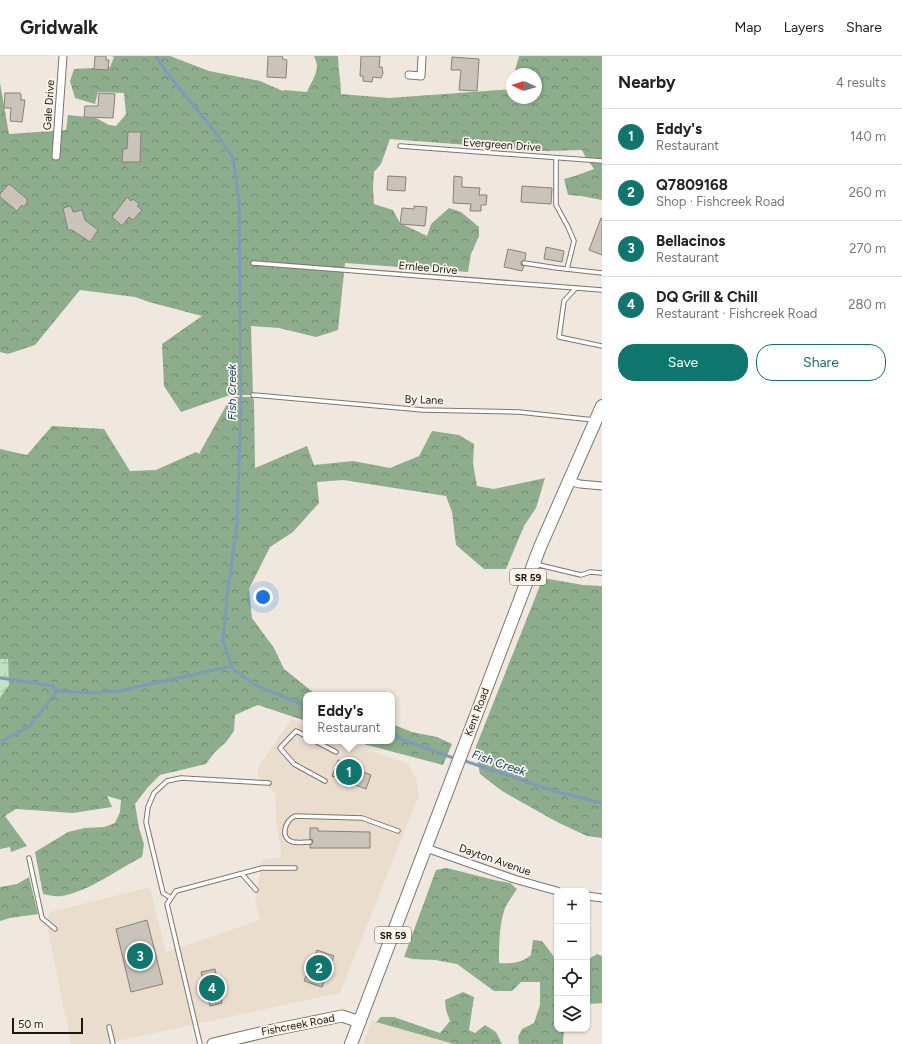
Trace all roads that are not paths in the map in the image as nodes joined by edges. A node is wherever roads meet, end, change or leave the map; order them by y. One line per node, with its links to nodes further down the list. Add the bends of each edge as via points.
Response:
1 (63, 56): 5 (street, Gale Drive)
2 (422, 56): 3 (street, via 421,76)
3 (409, 75)
4 (400, 146): 6 (lane, Evergreen Drive)
5 (56, 156)
6 (556, 158): 7 (lane, Evergreen Drive); 10 (lane, via 556,205 574,241)
7 (602, 162)
8 (253, 263): 12 (lane, Ernlee Drive)
9 (524, 263): 10 (lane)
10 (567, 269): 11 (lane)
11 (602, 273)
12 (576, 288): 13 (lane, Ernlee Drive); 14 (lane, via 564,301 559,336)
13 (602, 290)
14 (602, 346)
15 (253, 395): 17 (lane, By Lane, via 423,410 519,412)
16 (602, 406): 17 (main road, Kent Road / SR 59)
17 (595, 420): 18 (main road, Kent Road / SR 59)
18 (568, 482): 19 (street); 20 (main road, Kent Road / SR 59)
19 (602, 486)
20 (534, 564): 21 (lane, via 581,575 590,572); 29 (main road, Kent Road / SR 59)
21 (602, 573)
22 (303, 735): 25 (lane, via 296,732 280,748 294,764)
23 (321, 744): 24 (lane)
24 (336, 752)
25 (325, 781)
26 (269, 783): 36 (lane, via 180,778 167,781 154,793 148,807 146,822 163,892)
27 (398, 832): 28 (lane, via 362,818 294,816 286,824 285,835 292,842)
28 (310, 842)
29 (426, 848): 34 (street, Dayton Avenue); 39 (main road, Kent Road / SR 59)
30 (29, 858): 38 (lane, via 42,918)
31 (295, 868): 32 (lane, via 262,868)
32 (242, 874): 33 (lane); 36 (lane, via 176,891)
33 (256, 890)
34 (554, 890)
35 (590, 896): 37 (street)
36 (171, 898): 42 (lane, via 167,904)
37 (602, 898)
38 (55, 929)
39 (360, 1022): 43 (main road, Fishcreek Road, via 342,1016); 44 (main road, Kent Road / SR 59)
40 (108, 1027): 41 (lane)
41 (113, 1044)
42 (200, 1044)
43 (213, 1044)
44 (351, 1044)

